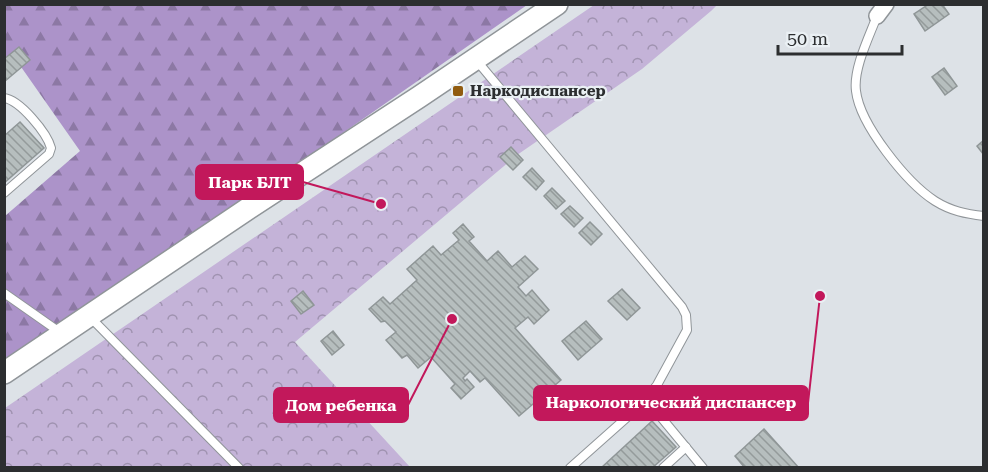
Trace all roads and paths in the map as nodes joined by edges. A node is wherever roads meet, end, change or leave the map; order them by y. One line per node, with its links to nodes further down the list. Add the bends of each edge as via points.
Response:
1 (557, 4): 3 (main road)
2 (881, 10): 6 (lane, via 857,73 855,90 860,110 908,178 935,201 957,212)
3 (476, 59): 8 (main road); 11 (lane, via 686,315 687,330)
4 (4, 98): 5 (lane, via 20,106 45,134 51,148)
5 (4, 193)
6 (984, 216)
7 (4, 293): 9 (lane)
8 (89, 316): 9 (main road); 13 (lane)
9 (62, 334): 10 (main road)
10 (4, 373)
11 (646, 399): 12 (lane); 14 (lane)
12 (686, 447): 15 (lane); 16 (lane)
13 (239, 468)
14 (570, 468)
15 (663, 468)
16 (703, 468)

